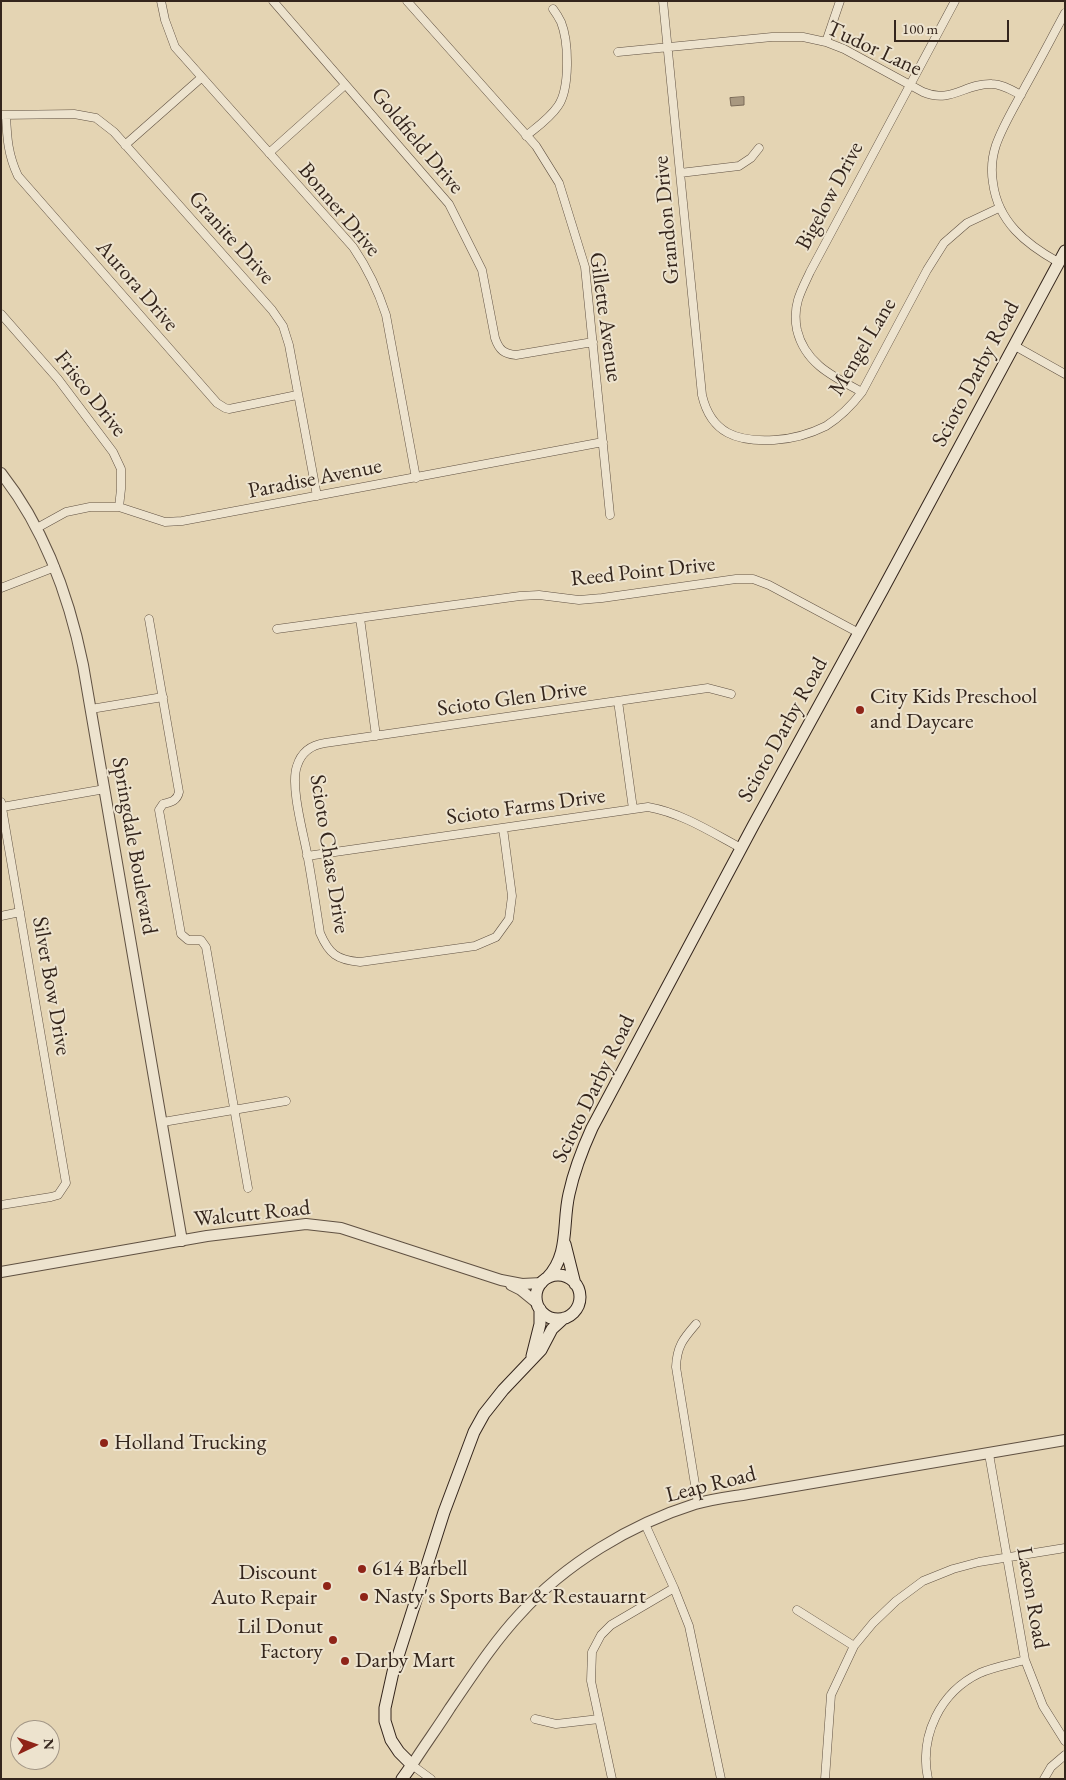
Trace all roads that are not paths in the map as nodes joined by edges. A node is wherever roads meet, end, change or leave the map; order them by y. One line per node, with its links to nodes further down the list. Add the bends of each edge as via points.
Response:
1 (162, 1): 12 (street, Bonner Drive, via 164,20 175,47)
2 (273, 1): 14 (street, Goldfield Drive)
3 (407, 1): 17 (street, Gillette Avenue)
4 (663, 1): 10 (street, Grandon Drive)
5 (840, 1): 9 (street)
6 (955, 1): 13 (street, Bigelow Drive)
7 (553, 9): 17 (street, via 564,35 567,69 564,95 558,106)
8 (1065, 12): 15 (street)
9 (826, 42): 10 (street, Tudor Lane, via 790,36); 13 (street, Tudor Lane)
10 (667, 47): 11 (street, Tudor Lane); 21 (street, Grandon Drive)
11 (618, 52)
12 (202, 78): 18 (street); 20 (street, Bonner Drive)
13 (910, 84): 15 (street, Tudor Lane, via 937,97 990,84 1006,87); 29 (street, Bigelow Drive, via 810,272 795,312 799,336 809,357 828,374)
14 (345, 85): 20 (street); 26 (street, Goldfield Drive, via 449,204 482,270 498,347 506,354 516,355)
15 (1020, 95): 22 (street, via 995,146 992,175)
16 (4, 115): 18 (street, Granite Drive, via 74,114 96,118); 30 (street, Aurora Drive, via 11,161 18,176 217,403 225,408 234,408)
17 (526, 136): 26 (street, Gillette Avenue, via 559,183 585,267)
18 (125, 145): 30 (street, Granite Drive, via 283,326)
19 (759, 148): 21 (street, via 739,166)
20 (269, 153): 34 (street, Bonner Drive, via 353,247 378,291 386,315)
21 (680, 172): 31 (street, Grandon Drive, via 702,395 709,415)
22 (999, 208): 24 (street, via 1014,230); 29 (street, Mengel Lane, via 967,223 944,243)
23 (1065, 251): 24 (main road, Scioto Darby Road)
24 (1058, 262): 27 (main road, Scioto Darby Road)
25 (1, 314): 36 (street, Frisco Drive, via 58,379 113,452 121,470)
26 (593, 342): 32 (street, Gillette Avenue)
27 (1015, 346): 28 (street); 44 (main road, Scioto Darby Road)
28 (1065, 374)
29 (862, 392): 31 (street, Mengel Lane, via 854,403 826,426 796,437 753,441)
30 (297, 396): 35 (street, Granite Drive)
31 (722, 429)
32 (603, 442): 34 (street, Paradise Avenue); 37 (street, Gillette Avenue)
33 (1, 473): 38 (street, Springdale Boulevard)
34 (416, 478): 35 (street, Paradise Avenue)
35 (316, 496): 36 (street, Paradise Avenue, via 182,521 165,522)
36 (118, 508): 38 (street, Paradise Avenue, via 90,507 66,512)
37 (610, 515)
38 (37, 528): 39 (street, Springdale Boulevard)
39 (55, 567): 40 (street); 48 (street, Springdale Boulevard, via 72,618)
40 (1, 588)
41 (360, 618): 43 (street, Reed Point Drive); 44 (street, Reed Point Drive, via 520,596 579,600 753,579); 49 (street)
42 (149, 619): 46 (street)
43 (277, 630)
44 (859, 633): 55 (main road, Scioto Darby Road)
45 (731, 694): 47 (street, Scioto Glen Drive, via 708,688)
46 (163, 697): 48 (street); 60 (street, via 179,792 174,801 163,804 159,810 181,934 188,940 201,940 206,946)
47 (618, 701): 49 (street, Scioto Glen Drive); 53 (street)
48 (91, 709): 51 (street, Springdale Boulevard)
49 (376, 736): 50 (street, Scioto Glen Drive, via 319,744)
50 (302, 756): 56 (street, Scioto Chase Drive, via 295,775)
51 (105, 789): 52 (street); 61 (street, Springdale Boulevard)
52 (2, 804): 57 (street, Silver Bow Drive)
53 (633, 809): 54 (street, Scioto Farms Drive); 55 (street, Scioto Farms Drive, via 648,807 681,816)
54 (503, 828): 56 (street, Scioto Farms Drive); 56 (street, Scioto Chase Drive, via 512,896 509,919 496,937 475,946 360,962 334,956 320,933)
55 (741, 848): 64 (main road, Scioto Darby Road, via 581,1152 569,1194)
56 (307, 856)
57 (20, 912): 58 (street); 63 (street, Silver Bow Drive, via 66,1183 58,1195)
58 (1, 916)
59 (286, 1101): 60 (street)
60 (234, 1110): 61 (street); 62 (street)
61 (162, 1122): 65 (street, Springdale Boulevard)
62 (248, 1188)
63 (1, 1205)
64 (564, 1238): 68 (main road, Scioto Darby Road, via 556,1268); 69 (main road, Scioto Darby Road)
65 (182, 1241): 66 (street, Walcutt Road); 67 (street, Walcutt Road, via 298,1225 324,1225)
66 (1, 1272)
67 (501, 1280): 68 (street, Walcutt Road, via 522,1284); 70 (street, Walcutt Road, via 520,1290)
68 (544, 1281): 69 (main road, via 562,1276); 70 (main road, via 538,1290)
69 (575, 1284): 71 (main road, via 580,1298 578,1305)
70 (538, 1306): 71 (main road, via 550,1318); 73 (main road, via 540,1324)
71 (564, 1318): 73 (main road)
72 (696, 1324): 76 (street, via 680,1346 676,1367)
73 (530, 1360): 88 (main road, via 484,1414 474,1432 444,1512 393,1672 386,1698 385,1721 391,1740)
74 (1065, 1440): 75 (street, Leap Road)
75 (989, 1454): 76 (street, Leap Road); 79 (street, Lacon Road)
76 (698, 1504): 77 (street, Leap Road)
77 (645, 1524): 80 (street); 88 (street, Leap Road, via 580,1561 520,1614 478,1666)
78 (1065, 1548): 79 (street)
79 (1006, 1558): 82 (street, via 953,1569 923,1581 872,1623); 83 (street, Lacon Road)
80 (674, 1588): 85 (street, via 611,1624 601,1635 592,1652 590,1667); 92 (street, via 689,1626)
81 (797, 1610): 82 (street)
82 (854, 1646): 93 (street, via 831,1694)
83 (1025, 1660): 86 (street, Lacon Road, via 1043,1706); 94 (street, via 980,1673 952,1692 933,1720 926,1746)
84 (535, 1719): 85 (street, via 556,1724)
85 (599, 1719): 91 (street)
86 (1065, 1741)
87 (1065, 1755): 95 (street, via 1051,1767)
88 (412, 1765): 89 (main road); 90 (street)
89 (402, 1779)
90 (431, 1779)
91 (612, 1779)
92 (721, 1779)
93 (825, 1779)
94 (928, 1779)
95 (1044, 1779)

